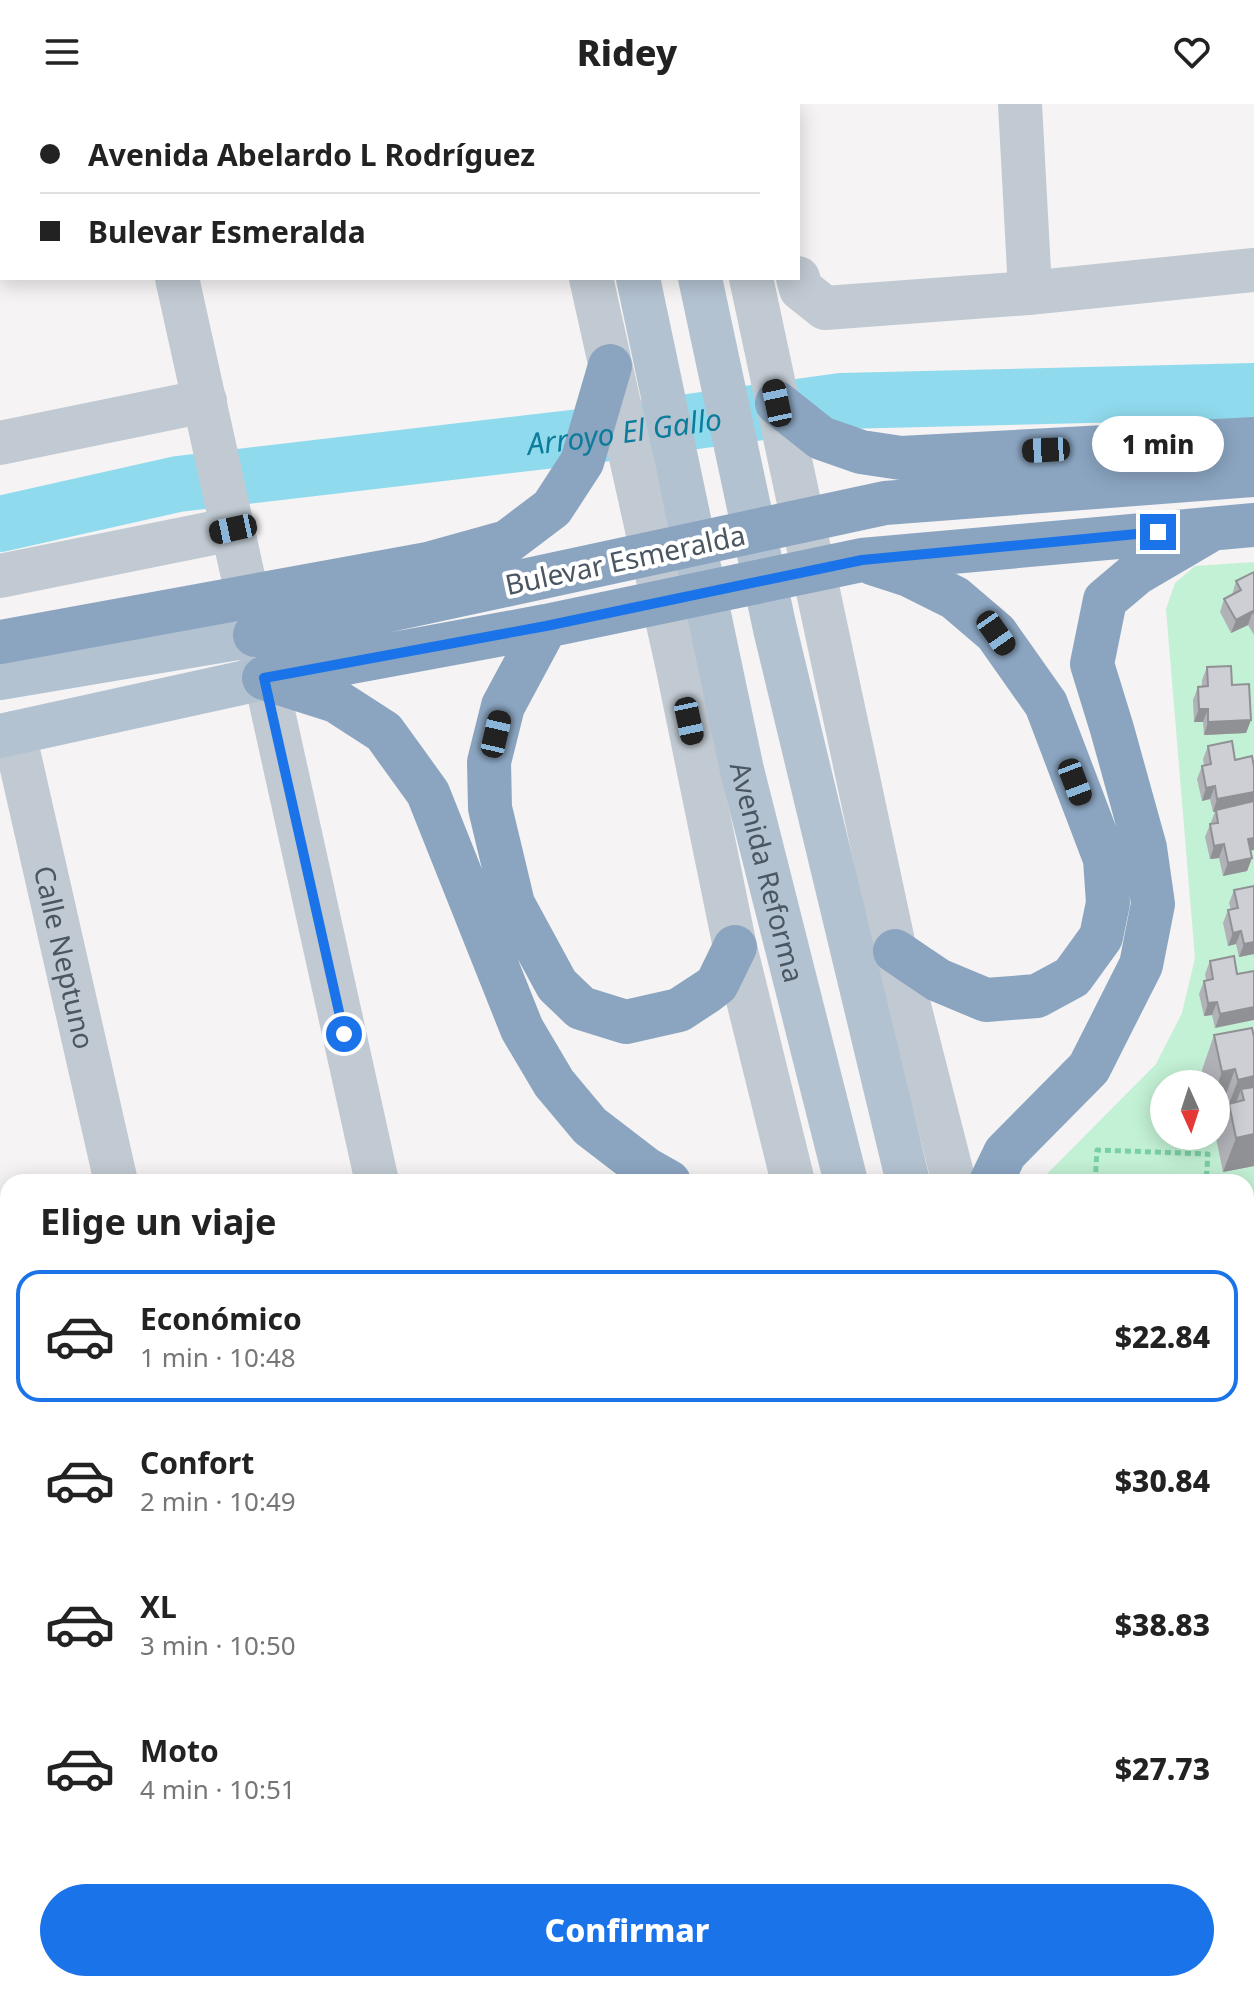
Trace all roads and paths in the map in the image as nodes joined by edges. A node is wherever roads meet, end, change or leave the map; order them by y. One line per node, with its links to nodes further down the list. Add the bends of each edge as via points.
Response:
1 (1020, 104): 9 (street)
2 (1254, 270): 9 (street)
3 (177, 280): 11 (street)
4 (591, 280): 10 (street)
5 (638, 280): 32 (main road, Avenida Reforma, via 742,770)
6 (700, 280): 33 (main road, via 775,629)
7 (751, 280): 12 (street)
8 (799, 280): 9 (street, via 801,289 825,308)
9 (1028, 293)
10 (610, 366): 22 (highway, via 582,462 552,508 507,542 428,564); 26 (street)
11 (205, 402): 14 (street); 17 (street)
12 (777, 403): 13 (highway, via 821,438 901,458); 27 (street)
13 (1254, 439)
14 (0, 443)
15 (1254, 475): 21 (highway, Bulevar Esmeralda, via 885,503)
16 (1235, 526): 18 (highway, Bulevar Esmeralda); 35 (highway, via 1137,573 1105,600 1092,664 1145,848 1153,904 1141,965 1089,1068 1005,1153)
17 (233, 529): 19 (street); 21 (street)
18 (862, 560): 20 (highway, Bulevar Esmeralda); 27 (highway, via 955,598 996,633 1046,704 1105,859 1108,903 1101,937 1072,977 1037,996 986,1000 938,980)
19 (0, 576)
20 (546, 626): 24 (highway, Bulevar Esmeralda); 26 (highway, via 503,706 489,762 490,808 513,904 557,985 581,1008 626,1022 679,1010 708,991 717,984)
21 (255, 635): 23 (main road, Bulevar Esmeralda); 24 (street)
22 (0, 642)
23 (0, 678)
24 (264, 678): 25 (main road, Bulevar Esmeralda); 29 (street); 30 (highway, via 336,701 384,732 428,793 522,1029 554,1083 590,1126)
25 (7, 734): 28 (street, Calle Neptuno)
26 (735, 947): 31 (street)
27 (895, 951): 34 (street)
28 (114, 1174)
29 (375, 1174)
30 (655, 1174)
31 (791, 1174)
32 (844, 1174)
33 (906, 1174)
34 (952, 1174)
35 (995, 1174)
36 (1096, 1174): 37 (path, via 1097,1150 1208,1154)
37 (1207, 1174)

